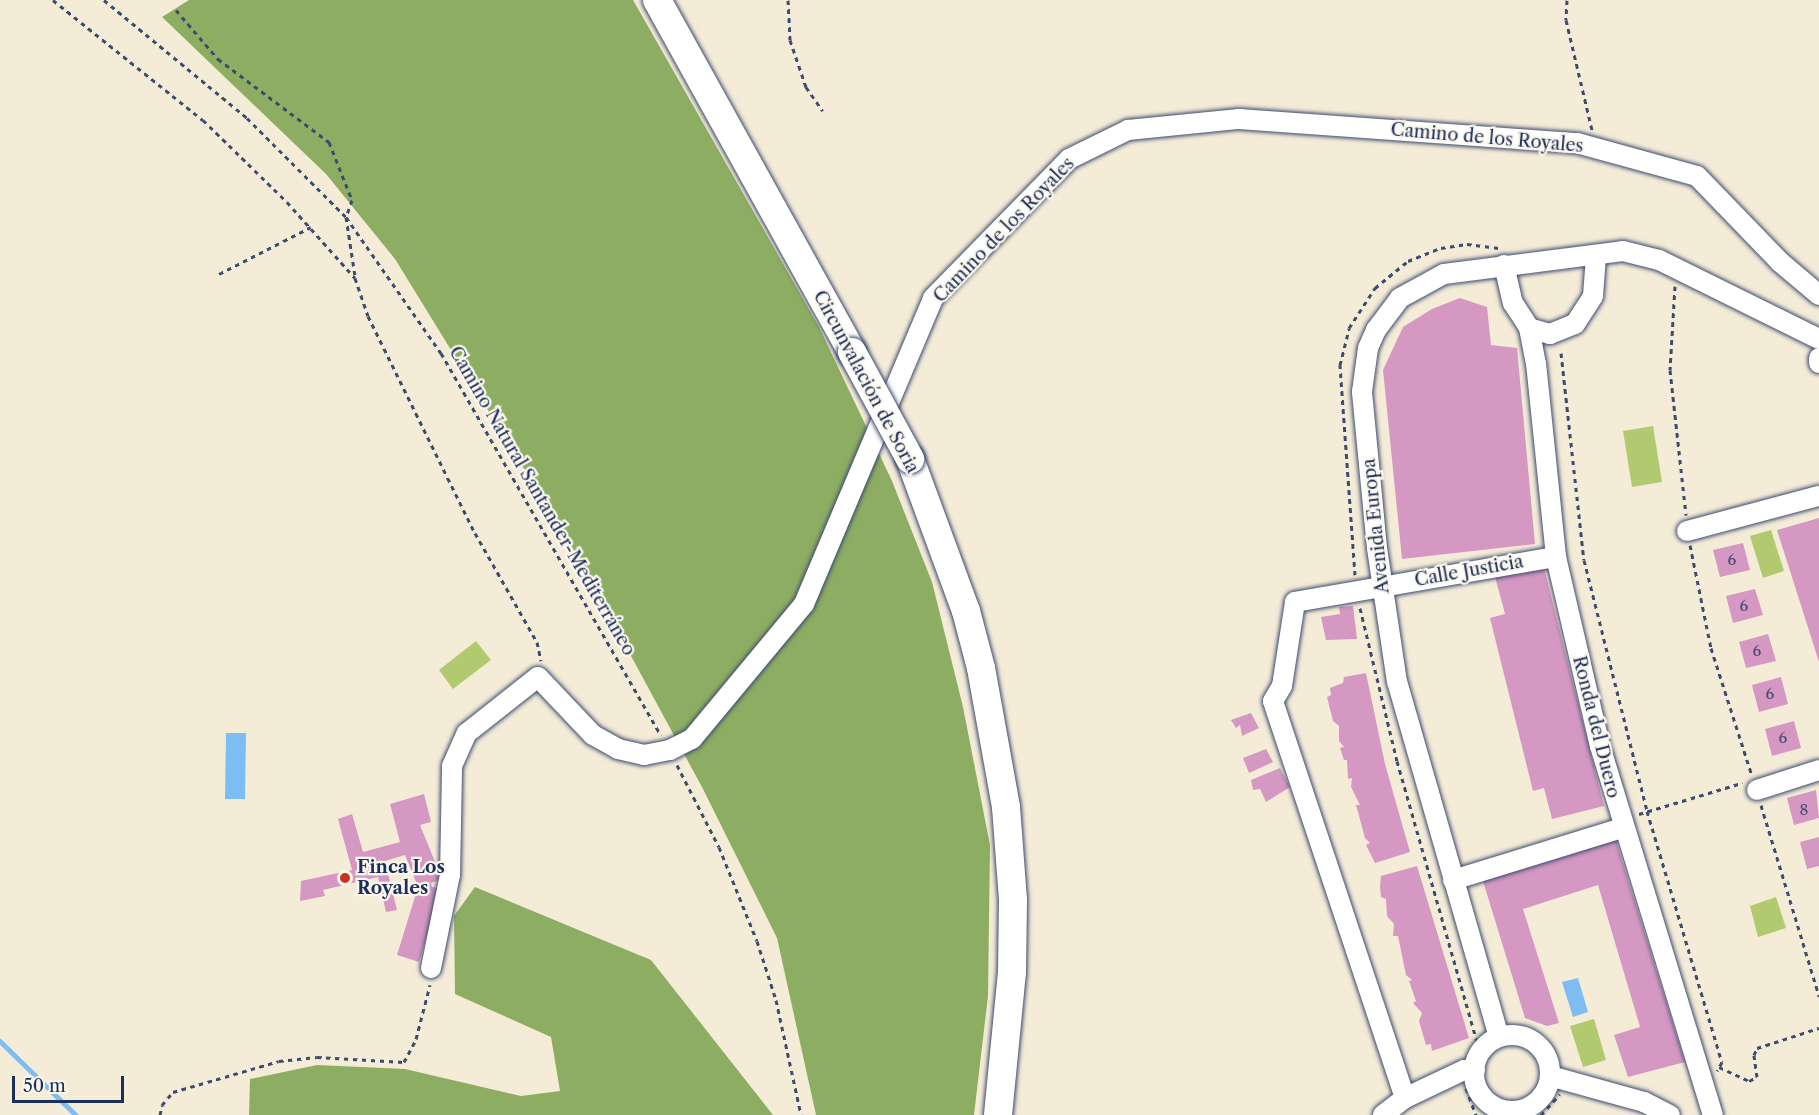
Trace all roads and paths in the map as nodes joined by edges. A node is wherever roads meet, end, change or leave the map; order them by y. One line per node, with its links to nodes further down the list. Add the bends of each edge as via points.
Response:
1 (53, 0): 10 (path, via 203,120)
2 (104, 0): 9 (path, Camino Natural Santander-Mediterráneo, via 247,118)
3 (657, 0): 45 (highway, Circunvalación de Soria, bridge, via 910,459 966,611 981,668 1006,807 1013,900 1012,972)
4 (788, 0): 7 (path, via 790,40 806,87)
5 (1568, 0): 8 (path, via 1566,20)
6 (176, 10): 9 (path, via 218,59 329,142 352,200)
7 (823, 111)
8 (1597, 148): 16 (street, Camino de los Royales, via 1697,176 1779,262); 28 (street, Camino de los Royales, via 1577,143 1239,119 1128,130 1069,159 933,298 804,604 708,722 692,739)
9 (346, 217): 15 (path); 28 (path, Camino Natural Santander-Mediterráneo, via 441,353)
10 (311, 227): 14 (path); 15 (path)
11 (1596, 256): 12 (street, Avenida Europa); 13 (street, Avenida Europa, via 1635,251); 17 (street, via 1593,296 1575,324 1550,334)
12 (1507, 258): 17 (street, Ronda del Duero, via 1512,303); 25 (street, Avenida Europa, via 1424,282 1400,298 1385,315 1368,348 1362,392); 26 (path, via 1467,244 1441,248 1408,261 1375,288 1349,328 1340,365)
13 (1676, 270): 18 (street); 23 (path, via 1670,370)
14 (219, 274)
15 (356, 278): 27 (path, via 368,316 475,533 537,642 541,661)
16 (1819, 295)
17 (1529, 328): 24 (street, Ronda del Duero, via 1541,389)
18 (1819, 339)
19 (1561, 353): 37 (path, via 1584,560 1647,811 1722,1062)
20 (1819, 358): 21 (street)
21 (1819, 363)
22 (1819, 496): 23 (street)
23 (1687, 531): 30 (path, via 1711,648)
24 (1556, 557): 25 (street, Calle Justicia); 31 (street, Ronda del Duero)
25 (1382, 586): 26 (street, Calle Justicia); 32 (street, Avenida Europa, via 1396,682)
26 (1355, 591): 38 (path, via 1397,761 1478,1041 1468,1056); 41 (street, Calle Justicia, via 1295,602 1282,686 1273,702)
27 (538, 677): 28 (street, Camino de los Royales, via 593,735 618,749 644,755); 33 (street, via 466,734 452,766 450,875)
28 (670, 750): 44 (path, Camino Natural Santander-Mediterráneo, via 719,847 757,941 776,1000)
29 (1819, 771): 30 (street)
30 (1757, 790): 34 (path)
31 (1622, 828): 32 (street); 48 (street, Ronda del Duero)
32 (1453, 880): 36 (street, Avenida Europa)
33 (431, 968): 43 (path, via 429,999 404,1062 317,1057 279,1061 173,1092 162,1105)
34 (1819, 996)
35 (1819, 1028): 37 (path, via 1757,1048 1757,1077 1749,1081)
36 (1499, 1037): 38 (street, via 1482,1050); 39 (street, via 1523,1036 1534,1042 1549,1062)
37 (1719, 1067): 40 (path)
38 (1471, 1070): 41 (street); 42 (street); 42 (path, via 1467,1096)
39 (1550, 1076): 42 (street, via 1542,1097 1532,1106); 47 (street, via 1644,1102)
40 (1714, 1076)
41 (1405, 1098): 46 (street)
42 (1483, 1113)
43 (160, 1115)
44 (801, 1115)
45 (998, 1115)
46 (1383, 1115)
47 (1670, 1115)
48 (1713, 1115)

